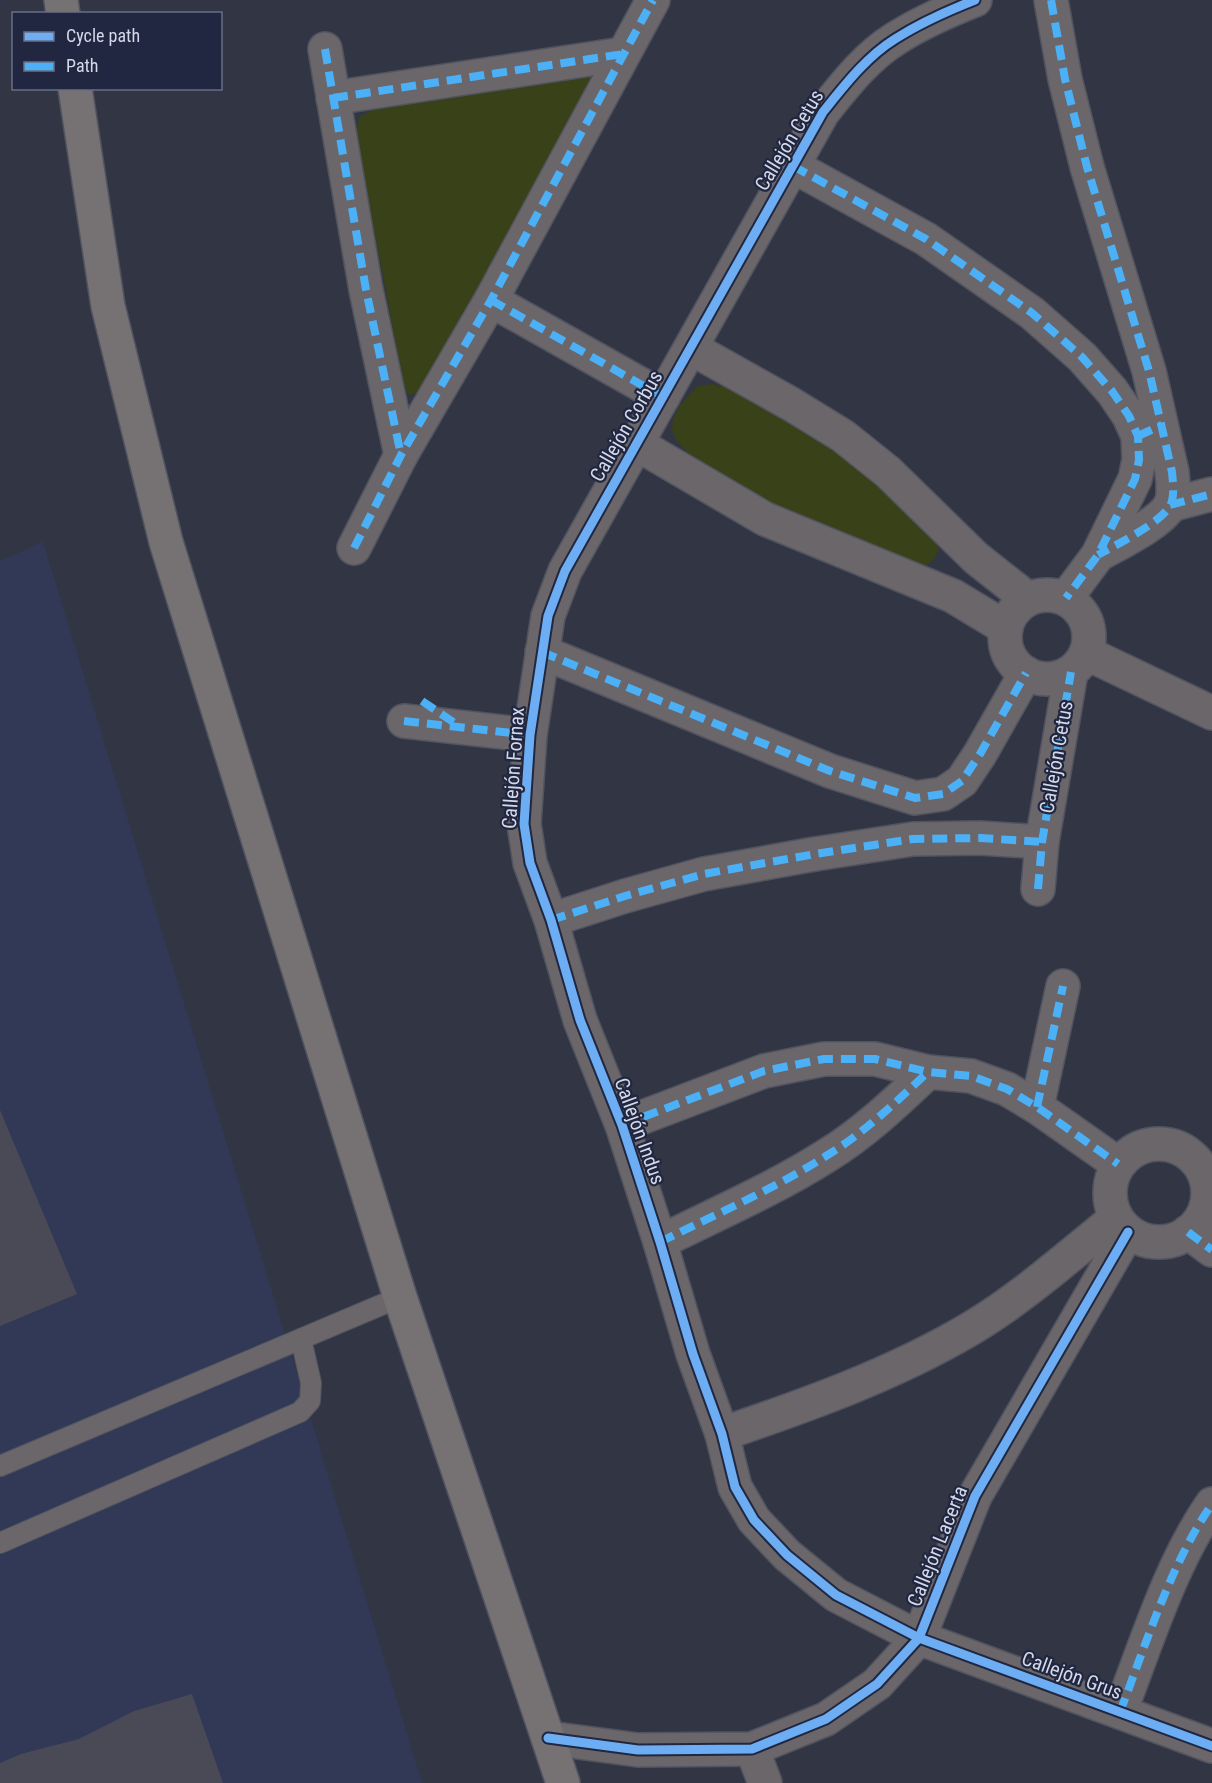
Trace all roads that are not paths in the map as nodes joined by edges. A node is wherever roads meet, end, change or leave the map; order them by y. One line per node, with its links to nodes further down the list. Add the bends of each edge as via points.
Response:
1 (653, 0): 5 (street)
2 (975, 0): 8 (street, Callejón Cetus, via 893,40 856,72 823,112)
3 (1051, 0): 13 (street, Callejón Cetus, via 1087,167 1149,371)
4 (325, 50): 7 (street)
5 (623, 54): 7 (street); 10 (street)
6 (75, 90): 44 (main road, via 108,306 166,542)
7 (333, 98): 15 (street, via 366,290)
8 (793, 166): 9 (street, Callejón Cetus); 13 (street, Callejón Cetus, via 926,239 1032,313 1082,357 1129,416)
9 (741, 258): 11 (street, Callejón Corbus)
10 (491, 300): 12 (street, Callejón Corbus); 15 (street)
11 (692, 348): 12 (street, Callejón Corbus); 18 (street, via 843,436 888,472)
12 (663, 397): 14 (street, Callejón Corbus)
13 (1150, 431): 17 (street, Callejón Cetus, via 1173,481); 20 (street, Callejón Cetus, via 1135,479)
14 (637, 444): 21 (street, Callejón Corbus, via 765,519); 24 (street, Callejón Corbus, via 565,571)
15 (401, 455): 19 (street)
16 (1212, 494): 17 (street)
17 (1170, 505): 20 (street, Callejón Cetus, via 1144,529)
18 (950, 535): 21 (street, via 954,552 948,567 934,575); 23 (street)
19 (354, 548)
20 (1098, 555): 22 (street, Callejón Cetus)
21 (912, 579): 25 (street, Callejón Corbus, via 953,596)
22 (1066, 598): 23 (street, via 1040,595); 27 (street, via 1087,621 1089,637)
23 (1028, 599): 25 (street, via 1014,612)
24 (548, 616): 26 (street, Callejón Fornax)
25 (1006, 628): 28 (street, via 1009,654)
26 (542, 652): 28 (street, via 830,771 915,798 943,794 962,781); 31 (street, Callejón Fornax)
27 (1078, 662): 28 (street, via 1056,677); 30 (street); 32 (street, Callejón Cetus)
28 (1026, 673)
29 (413, 711): 31 (street, via 461,728)
30 (1212, 713)
31 (530, 735): 34 (street, Callejón Fornax, via 524,824 530,863)
32 (1042, 842): 33 (street, Callejón Cetus); 34 (street, via 913,839 815,854 704,874)
33 (1038, 888)
34 (551, 920): 38 (street, Callejón Indus, via 580,1020)
35 (1063, 986): 37 (street)
36 (928, 1072): 37 (street, Callejón Indus, via 971,1076 1007,1089); 38 (street, Callejón Indus, via 875,1059 824,1059 764,1071); 43 (street, via 883,1115 828,1156)
37 (1037, 1107): 40 (street, Callejón Indus)
38 (622, 1125): 43 (street, Callejón Indus)
39 (1203, 1147): 40 (street, via 1155,1143 1135,1150); 42 (street, via 1208,1196)
40 (1118, 1164): 41 (street, via 1111,1181 1110,1200)
41 (1122, 1225): 42 (street, via 1142,1239); 47 (street, via 971,1328 887,1373); 51 (street, Callejón Lacerta, via 975,1496)
42 (1200, 1241)
43 (660, 1242): 46 (street, Callejón Indus)
44 (400, 1297): 45 (lane); 53 (main road)
45 (301, 1339): 48 (lane); 50 (lane, via 311,1383 310,1401 300,1412)
46 (693, 1354): 47 (street, Callejón Lacerta)
47 (722, 1434): 51 (street, Callejón Lacerta, via 735,1487 754,1520 787,1555 836,1595)
48 (0, 1466)
49 (1212, 1504): 52 (street, Callejón Grus, via 1169,1586)
50 (0, 1543)
51 (919, 1638): 52 (street, Callejón Grus); 55 (street, via 877,1684 826,1719)
52 (1120, 1712): 54 (street, Callejón Grus)
53 (548, 1738): 55 (street, via 638,1750); 56 (main road)
54 (1212, 1746)
55 (752, 1749): 57 (street)
56 (563, 1783)
57 (765, 1783)

